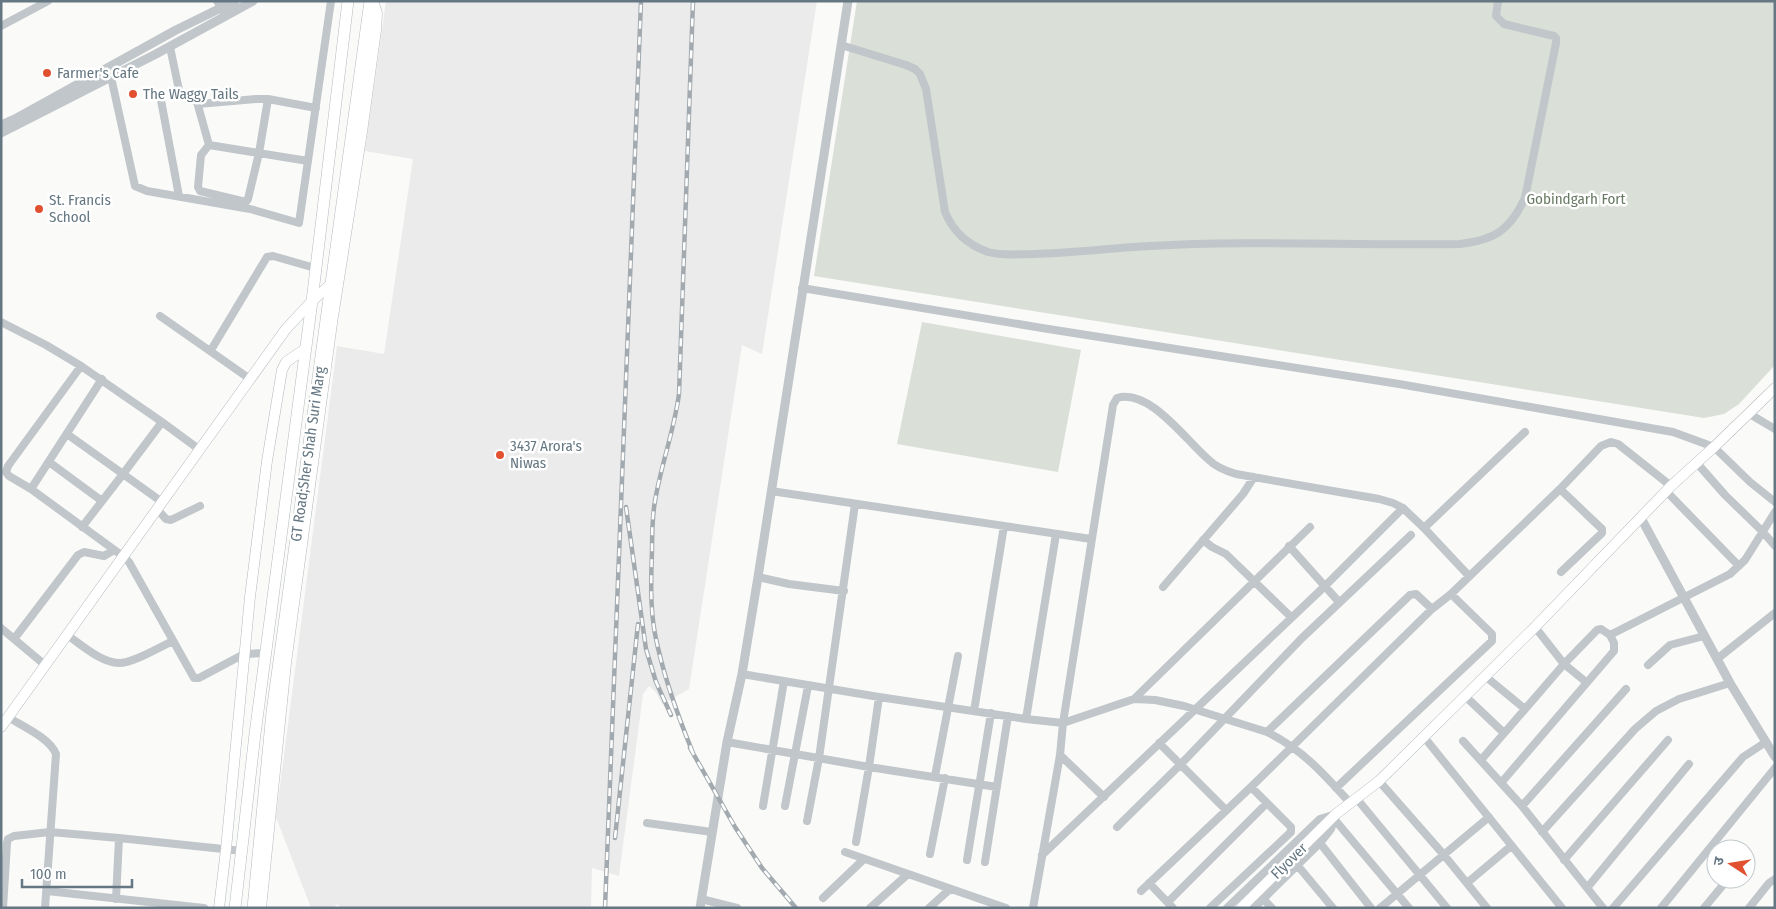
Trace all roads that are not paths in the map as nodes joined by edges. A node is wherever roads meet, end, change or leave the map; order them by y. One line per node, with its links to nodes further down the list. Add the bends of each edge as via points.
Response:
1 (48, 1): 11 (street)
2 (235, 1): 9 (street)
3 (253, 1): 10 (street)
4 (331, 1): 18 (street)
5 (348, 1): 25 (main road, GT Road;Sher Shah Suri Marg)
6 (372, 1): 26 (main road, GT Road;Sher Shah Suri Marg); 203 (main road, via 377,12 376,30 286,663)
7 (848, 1): 12 (street)
8 (1498, 1): 12 (street, via 1496,16 1504,24 1554,36 1556,44 1525,198 1513,220 1489,239 1460,244 1214,244 1056,253 989,252 962,237 945,212 926,89 920,74 906,65)
9 (219, 5): 10 (street); 19 (street)
10 (226, 16): 13 (street)
11 (1, 26)
12 (841, 45): 27 (street)
13 (170, 47): 14 (street); 17 (street, via 181,93)
14 (111, 77): 20 (street); 24 (street, via 134,184 147,191)
15 (160, 95): 24 (street)
16 (268, 99): 17 (street); 18 (street); 22 (street)
17 (198, 104): 21 (street)
18 (316, 108): 23 (street)
19 (1, 125)
20 (1, 133)
21 (209, 145): 22 (street); 22 (street, via 202,155 199,190 244,201 248,199)
22 (259, 153): 23 (street)
23 (308, 162): 24 (street, via 299,223 250,209)
24 (179, 196)
25 (316, 268): 28 (main road, GT Road;Sher Shah Suri Marg); 32 (street, via 267,257)
26 (331, 284): 28 (main road); 202 (main road, GT Road;Sher Shah Suri Marg, via 272,712)
27 (802, 288): 42 (street, via 1617,422 1673,432); 51 (street)
28 (312, 301): 31 (main road, GT Road;Sher Shah Suri Marg); 35 (main road, via 286,329)
29 (160, 316): 32 (street)
30 (1, 322): 33 (street)
31 (305, 349): 94 (main road, GT Road;Sher Shah Suri Marg); 95 (main road, via 286,362 282,370 267,462)
32 (211, 350): 35 (street)
33 (81, 366): 34 (street); 48 (street, via 8,466 7,474)
34 (102, 379): 38 (street); 41 (street)
35 (250, 379): 43 (main road)
36 (1775, 388): 37 (main road, Flyover)
37 (1748, 413): 39 (street); 42 (main road, Flyover)
38 (162, 422): 43 (street); 46 (street)
39 (1775, 429)
40 (1525, 432): 63 (street)
41 (67, 434): 44 (street); 46 (street)
42 (1714, 447): 45 (main road, Flyover); 53 (street)
43 (200, 450): 55 (main road)
44 (48, 462): 48 (street); 52 (street)
45 (1696, 462): 50 (main road, Flyover); 64 (street)
46 (123, 474): 52 (street); 55 (street)
47 (1254, 477): 57 (street, via 1379,499); 67 (street, via 1220,468 1152,406 1122,396 1113,404); 68 (street)
48 (30, 489): 61 (street)
49 (1560, 489): 50 (street, via 1601,446 1611,442 1618,444); 74 (street, via 1602,530); 75 (street)
50 (1669, 489): 59 (main road, Flyover); 73 (street)
51 (771, 490): 54 (street); 76 (street)
52 (102, 500): 61 (street)
53 (1775, 502)
54 (855, 504): 60 (street); 80 (street)
55 (160, 506): 56 (street, via 166,519 171,520); 72 (main road)
56 (200, 506)
57 (1403, 508): 63 (street); 78 (street)
58 (1775, 512): 64 (street)
59 (1641, 518): 82 (street); 87 (main road, Flyover)
60 (1004, 526): 65 (street); 113 (street)
61 (82, 527): 71 (street)
62 (1310, 527): 69 (street)
63 (1424, 528): 75 (street)
64 (1762, 531): 70 (street); 73 (street)
65 (1056, 534): 67 (street); 119 (street)
66 (1411, 535): 83 (street)
67 (1091, 539): 121 (street)
68 (1203, 540): 77 (street, via 1226,554); 79 (street)
69 (1289, 546): 77 (street); 78 (street)
70 (1775, 546)
71 (114, 550): 72 (street); 92 (street, via 104,556 78,554)
72 (124, 557): 89 (main road); 93 (street)
73 (1739, 566): 82 (street, via 1722,579)
74 (1561, 572)
75 (1469, 576): 81 (street)
76 (758, 577): 80 (street); 101 (street)
77 (1253, 580): 86 (street); 111 (street)
78 (1326, 586): 83 (street); 86 (street)
79 (1163, 587)
80 (844, 591): 107 (street)
81 (1451, 594): 84 (street); 149 (street, via 1492,634 1492,641)
82 (1684, 598): 90 (street); 91 (street)
83 (1339, 602): 120 (street)
84 (1432, 609): 123 (street, via 1416,594 1410,595); 131 (street)
85 (1775, 613): 97 (street)
86 (1291, 617): 114 (street)
87 (1535, 627): 98 (street); 102 (main road, Flyover)
88 (1, 628): 92 (street)
89 (67, 635): 93 (street, via 101,658 118,663 130,661); 99 (main road)
90 (1610, 635): 98 (street, via 1597,630); 104 (street, via 1614,651)
91 (1704, 636): 97 (street); 100 (street, via 1670,645)
92 (14, 639): 99 (street)
93 (173, 641): 95 (street, via 192,676 197,678)
94 (266, 653): 95 (street); 170 (main road, GT Road;Sher Shah Suri Marg)
95 (244, 654): 169 (main road)
96 (958, 656): 112 (street)
97 (1717, 659): 105 (street)
98 (1564, 664): 104 (street); 115 (street)
99 (45, 665): 118 (main road)
100 (1648, 665)
101 (742, 674): 103 (street); 128 (street)
102 (1485, 676): 109 (main road, Flyover); 115 (street)
103 (784, 681): 106 (street); 132 (street)
104 (1586, 682): 145 (street)
105 (1730, 684): 129 (street); 164 (street, via 1679,699 1656,711 1635,729)
106 (808, 686): 107 (street); 133 (street)
107 (829, 689): 110 (street); 136 (street)
108 (1626, 689): 155 (street)
109 (1465, 696): 124 (street); 125 (main road, Flyover)
110 (879, 697): 112 (street); 140 (street)
111 (1134, 699): 114 (street, via 1170,702); 121 (street)
112 (949, 707): 113 (street); 142 (street)
113 (974, 710): 116 (street)
114 (1196, 710): 120 (street); 130 (street)
115 (1525, 710): 124 (street)
116 (991, 713): 117 (street); 146 (street)
117 (1008, 716): 119 (street); 147 (street)
118 (8, 717): 122 (main road); 162 (street, via 54,748)
119 (1026, 719): 121 (street)
120 (1223, 719): 123 (street); 138 (street)
121 (1064, 723): 134 (street)
122 (1, 727)
123 (1267, 732): 131 (street)
124 (1504, 733): 137 (street)
125 (1424, 737): 144 (main road, Flyover); 158 (street)
126 (1668, 740): 177 (street)
127 (1463, 741): 137 (street)
128 (727, 742): 132 (street); 163 (street)
129 (1766, 742): 135 (street); 222 (street, via 1742,757)
130 (1159, 743): 138 (street); 150 (street)
131 (1292, 746): 148 (street); 149 (street)
132 (772, 750): 133 (street); 153 (street)
133 (795, 754): 136 (street); 154 (street)
134 (1060, 755): 150 (street); 173 (street)
135 (1775, 757)
136 (819, 758): 140 (street); 159 (street)
137 (1481, 760): 145 (street)
138 (1181, 764): 156 (street); 161 (street)
139 (1689, 764): 186 (street)
140 (869, 767): 142 (street); 166 (street)
141 (1775, 768): 223 (street)
142 (936, 776): 143 (street)
143 (945, 778): 146 (street); 172 (street)
144 (1379, 781): 151 (main road, Flyover); 174 (street)
145 (1502, 783): 155 (street)
146 (980, 784): 147 (street); 176 (street)
147 (997, 787): 178 (street)
148 (1251, 787): 152 (street); 156 (street)
149 (1336, 788): 151 (street)
150 (1104, 797): 173 (street)
151 (1354, 801): 157 (main road, Flyover); 182 (street)
152 (1267, 804): 196 (street); 209 (street, via 1291,827 1291,832)
153 (763, 806)
154 (786, 806)
155 (1522, 806): 164 (street)
156 (1226, 810): 184 (street)
157 (1336, 817): 167 (street); 191 (street); 210 (street, via 1320,819); 211 (main road, Flyover)
158 (1489, 817): 168 (street); 174 (street)
159 (807, 821)
160 (647, 823): 163 (street)
161 (1117, 827)
162 (50, 832): 165 (street); 180 (street, via 10,838); 189 (street)
163 (712, 832): 195 (street)
164 (1542, 832): 177 (street)
165 (119, 838): 169 (street); 193 (street)
166 (856, 842)
167 (1320, 843): 179 (street); 215 (street)
168 (1511, 846): 185 (street); 220 (street)
169 (226, 849): 170 (street); 200 (main road)
170 (242, 851): 201 (main road, GT Road;Sher Shah Suri Marg)
171 (845, 852): 175 (street)
172 (930, 854)
173 (1042, 855): 208 (street)
174 (1444, 855): 182 (street); 185 (street)
175 (864, 859): 181 (street); 192 (street)
176 (968, 860)
177 (1564, 860): 186 (street)
178 (985, 862)
179 (1298, 866): 194 (street); 214 (street)
180 (4, 867): 197 (street)
181 (908, 874): 187 (street); 205 (street)
182 (1421, 874): 191 (street); 218 (street)
183 (1775, 879): 225 (street)
184 (1149, 883): 190 (street); 196 (street)
185 (1467, 883): 219 (street)
186 (1587, 888): 221 (street)
187 (950, 889): 206 (street); 207 (street)
188 (1720, 889): 224 (street)
189 (47, 891): 193 (street); 198 (street)
190 (1142, 891)
191 (1397, 894): 216 (street); 217 (street)
192 (823, 898)
193 (116, 899): 199 (street)
194 (1263, 899): 212 (street); 213 (street)
195 (700, 903): 204 (street)
196 (1171, 905)
197 (3, 908)
198 (45, 908)
199 (204, 908)
200 (219, 908)
201 (235, 908)
202 (254, 908)
203 (260, 908)
204 (737, 908)
205 (870, 908)
206 (929, 908)
207 (1006, 908)
208 (1033, 908)
209 (1210, 908)
210 (1227, 908)
211 (1242, 908)
212 (1254, 908)
213 (1272, 908)
214 (1332, 908)
215 (1371, 908)
216 (1380, 908)
217 (1409, 908)
218 (1447, 908)
219 (1487, 908)
220 (1562, 908)
221 (1603, 908)
222 (1614, 908)
223 (1662, 908)
224 (1704, 908)
225 (1749, 908)

